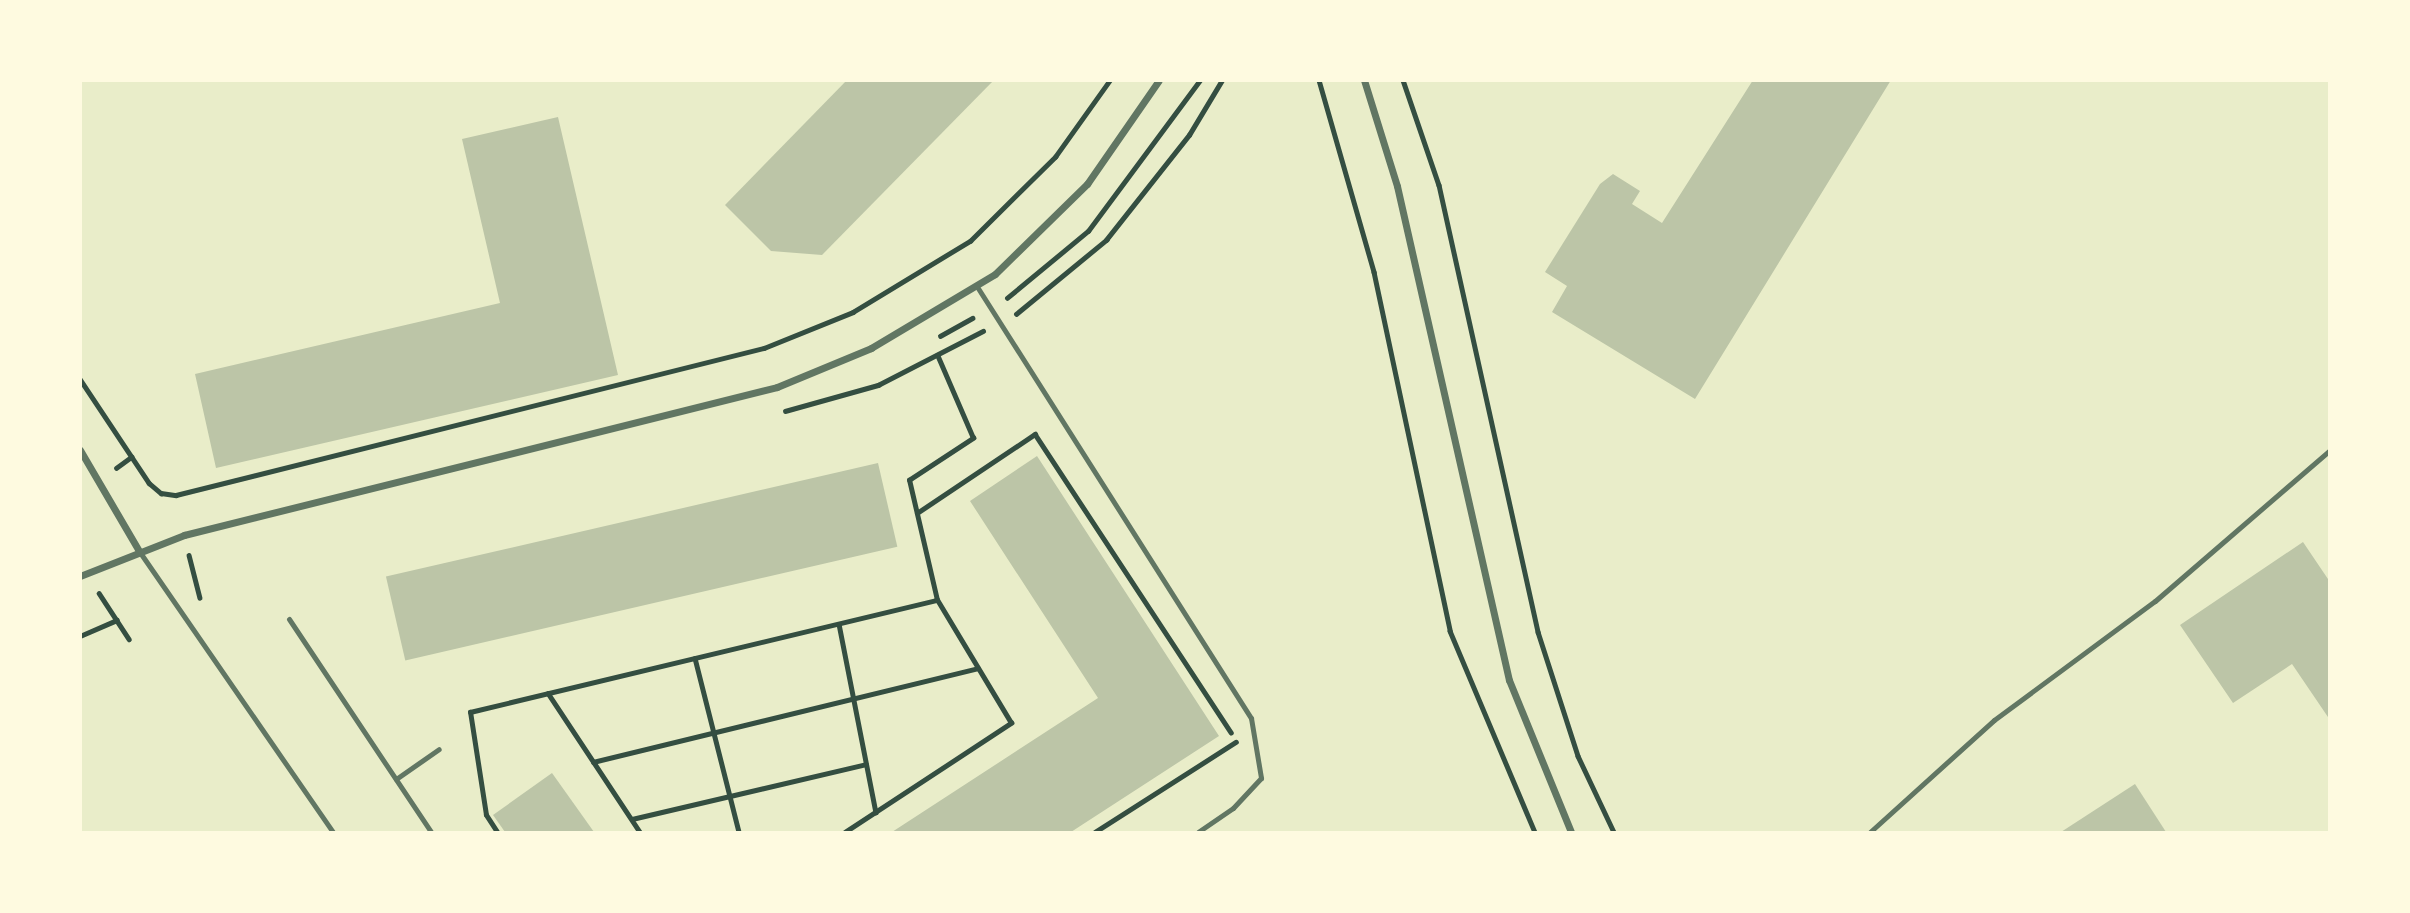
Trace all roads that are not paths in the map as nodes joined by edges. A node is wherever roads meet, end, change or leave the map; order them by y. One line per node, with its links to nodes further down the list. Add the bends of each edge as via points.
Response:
1 (1159, 80): 3 (street, via 1087,184 995,274)
2 (1364, 80): 14 (street, via 1397,186 1509,680)
3 (976, 285): 6 (street, via 871,348 777,387 184,535); 13 (lane, via 1251,718 1261,778 1233,807)
4 (80, 450): 6 (street)
5 (2329, 450): 15 (lane, via 2155,601 1994,720)
6 (139, 551): 7 (street); 11 (lane)
7 (80, 576)
8 (289, 619): 10 (lane)
9 (439, 749): 10 (lane)
10 (396, 779): 12 (lane)
11 (333, 832)
12 (431, 832)
13 (1198, 832)
14 (1572, 832)
15 (1870, 832)

